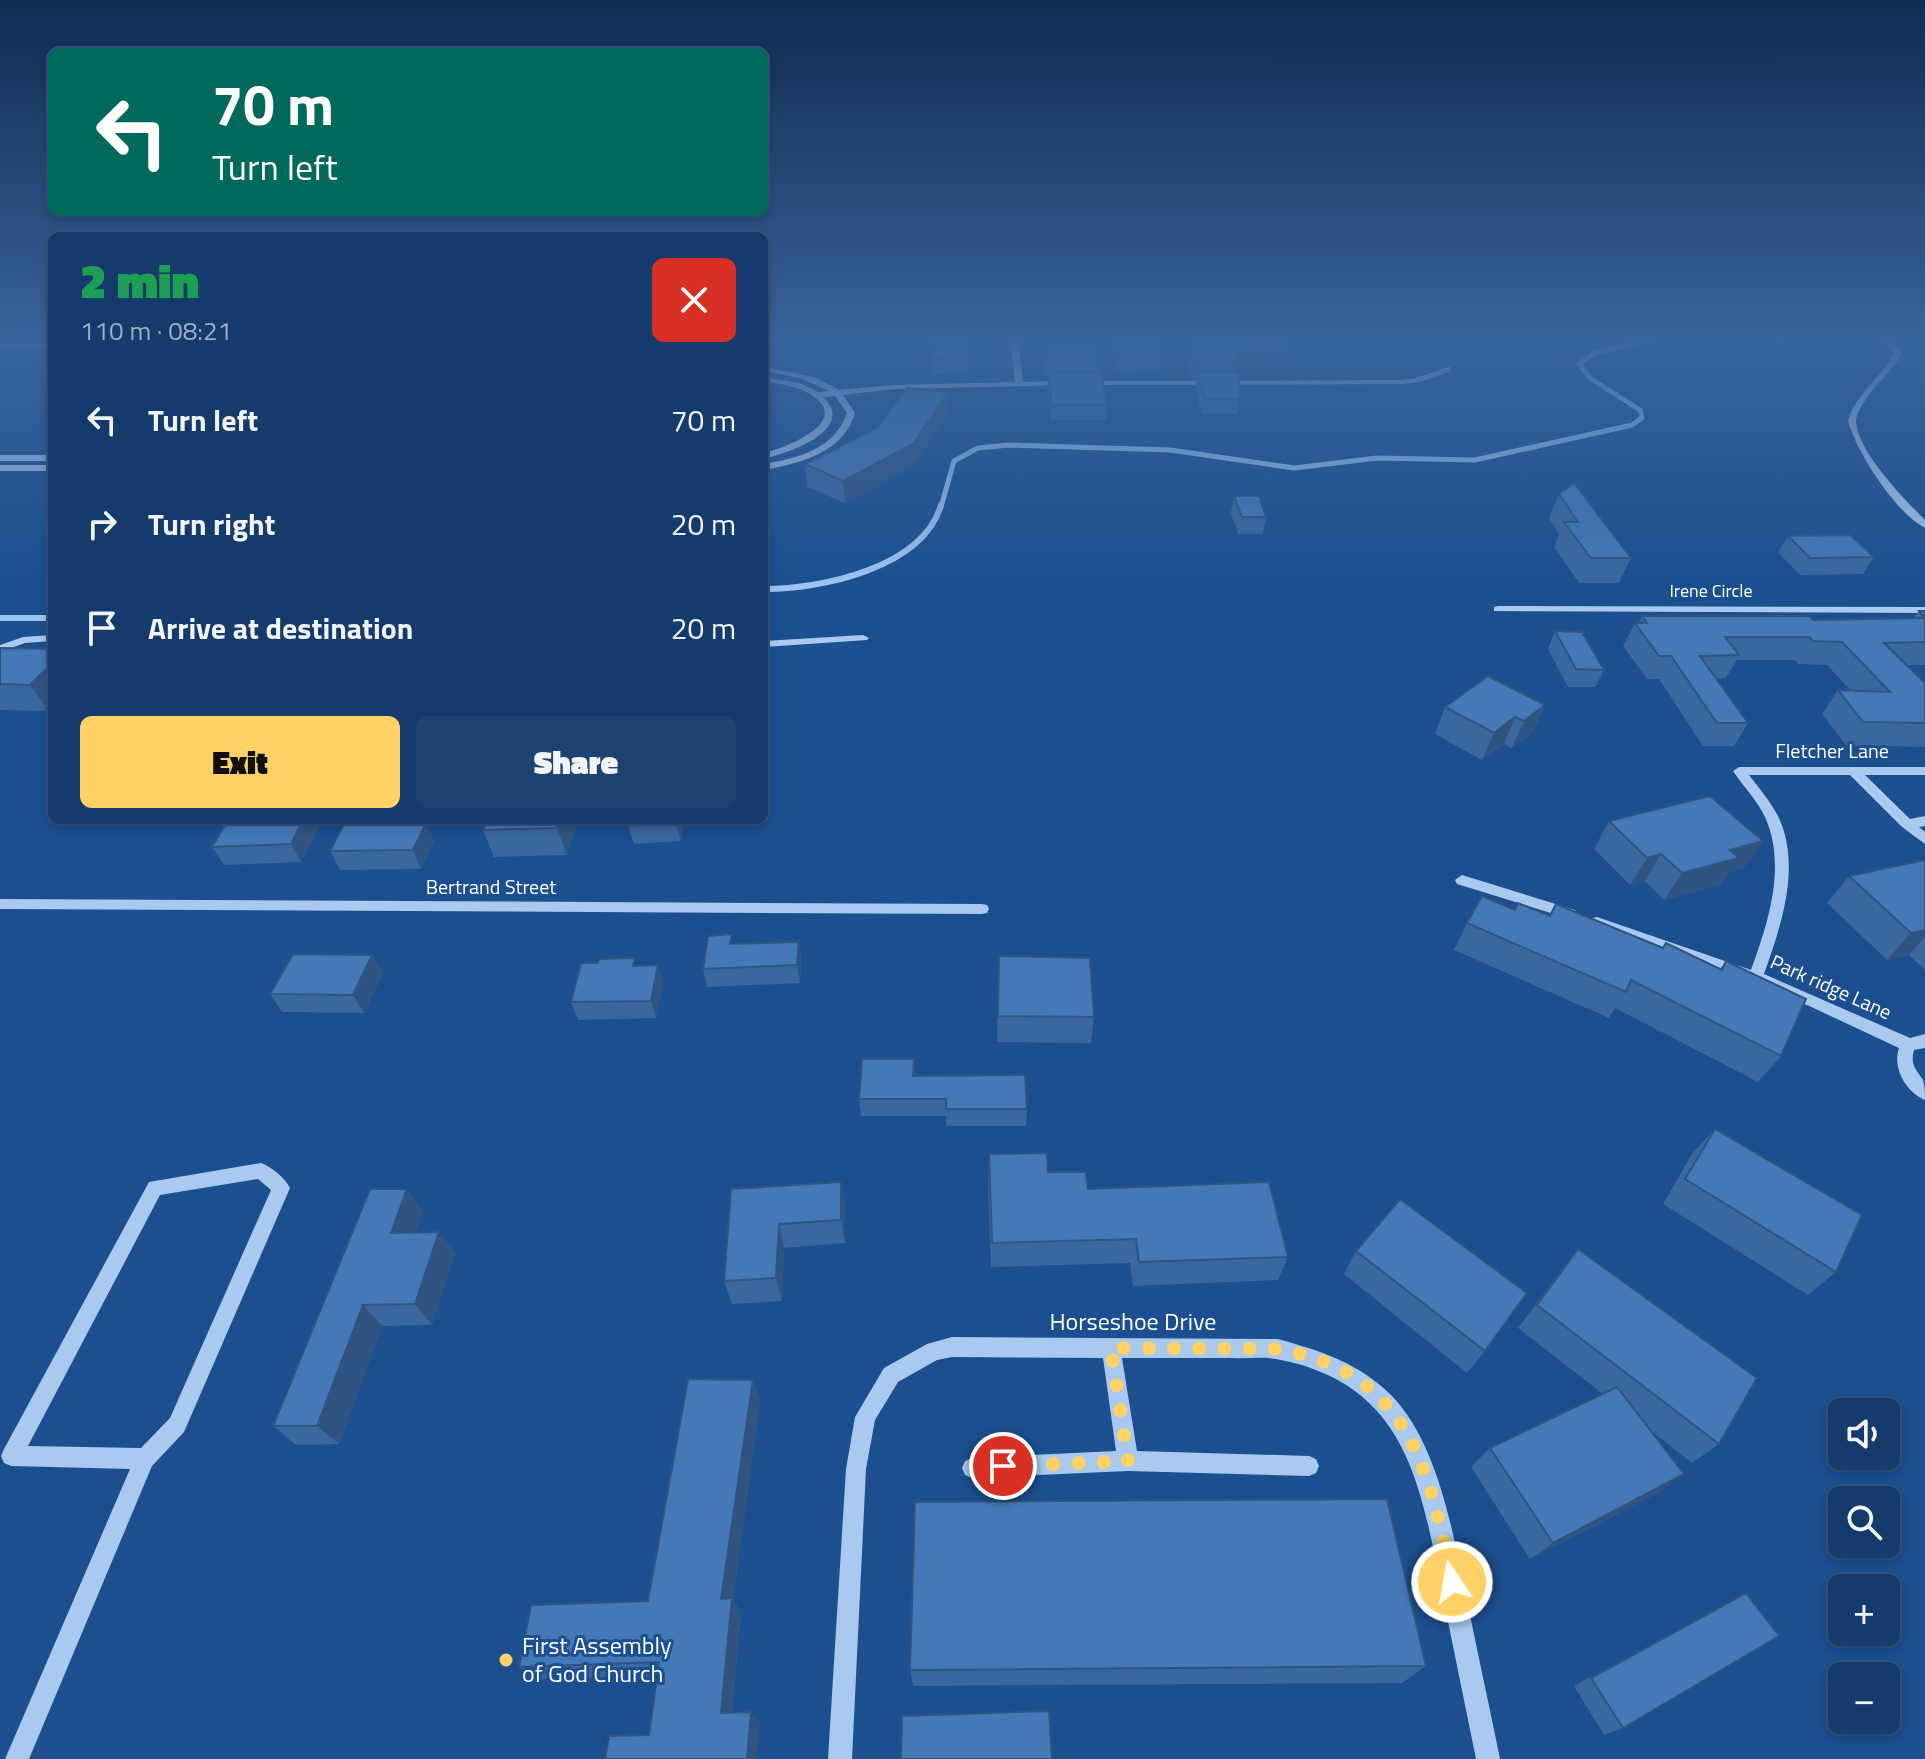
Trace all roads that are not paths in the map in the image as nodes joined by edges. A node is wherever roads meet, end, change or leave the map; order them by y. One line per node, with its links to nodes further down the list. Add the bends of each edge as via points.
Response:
1 (826, 420): 4 (street, via 801,445)
2 (848, 420): 7 (street, via 827,446)
3 (1852, 420): 10 (street, via 1866,454)
4 (768, 455)
5 (0, 458): 6 (street)
6 (48, 458)
7 (768, 466)
8 (0, 468): 9 (street)
9 (48, 468)
10 (1925, 525)
11 (1498, 609): 12 (street, Irene Circle)
12 (1925, 610)
13 (48, 638): 16 (street)
14 (863, 638): 15 (street)
15 (768, 644)
16 (0, 649)
17 (1853, 771): 18 (street, Fletcher Lane); 20 (street); 25 (street, Fletcher Lane, via 1739,771 1774,822 1781,860 1779,912)
18 (1925, 771)
19 (1925, 821): 20 (street)
20 (1907, 824): 21 (street)
21 (1925, 839)
22 (1462, 880): 25 (street, Park ridge Lane)
23 (0, 904): 24 (street, Bertrand Street)
24 (982, 909)
25 (1756, 977): 26 (street, Park ridge Lane)
26 (1917, 1043): 27 (street, Park ridge Lane, via 1904,1053 1903,1062)
27 (1925, 1093)
28 (1111, 1348): 30 (street); 34 (street, Horseshoe Drive, via 952,1347 891,1375 873,1400 859,1440 856,1469); 35 (street, Horseshoe Drive, via 1278,1349 1303,1354 1342,1369 1388,1406 1417,1448 1433,1494)
29 (145, 1459): 29 (street, via 11,1456 155,1188 261,1171 281,1188 177,1425); 33 (street)
30 (1128, 1461): 31 (street); 32 (street)
31 (1309, 1466)
32 (972, 1468)
33 (17, 1759)
34 (840, 1759)
35 (1488, 1759)

